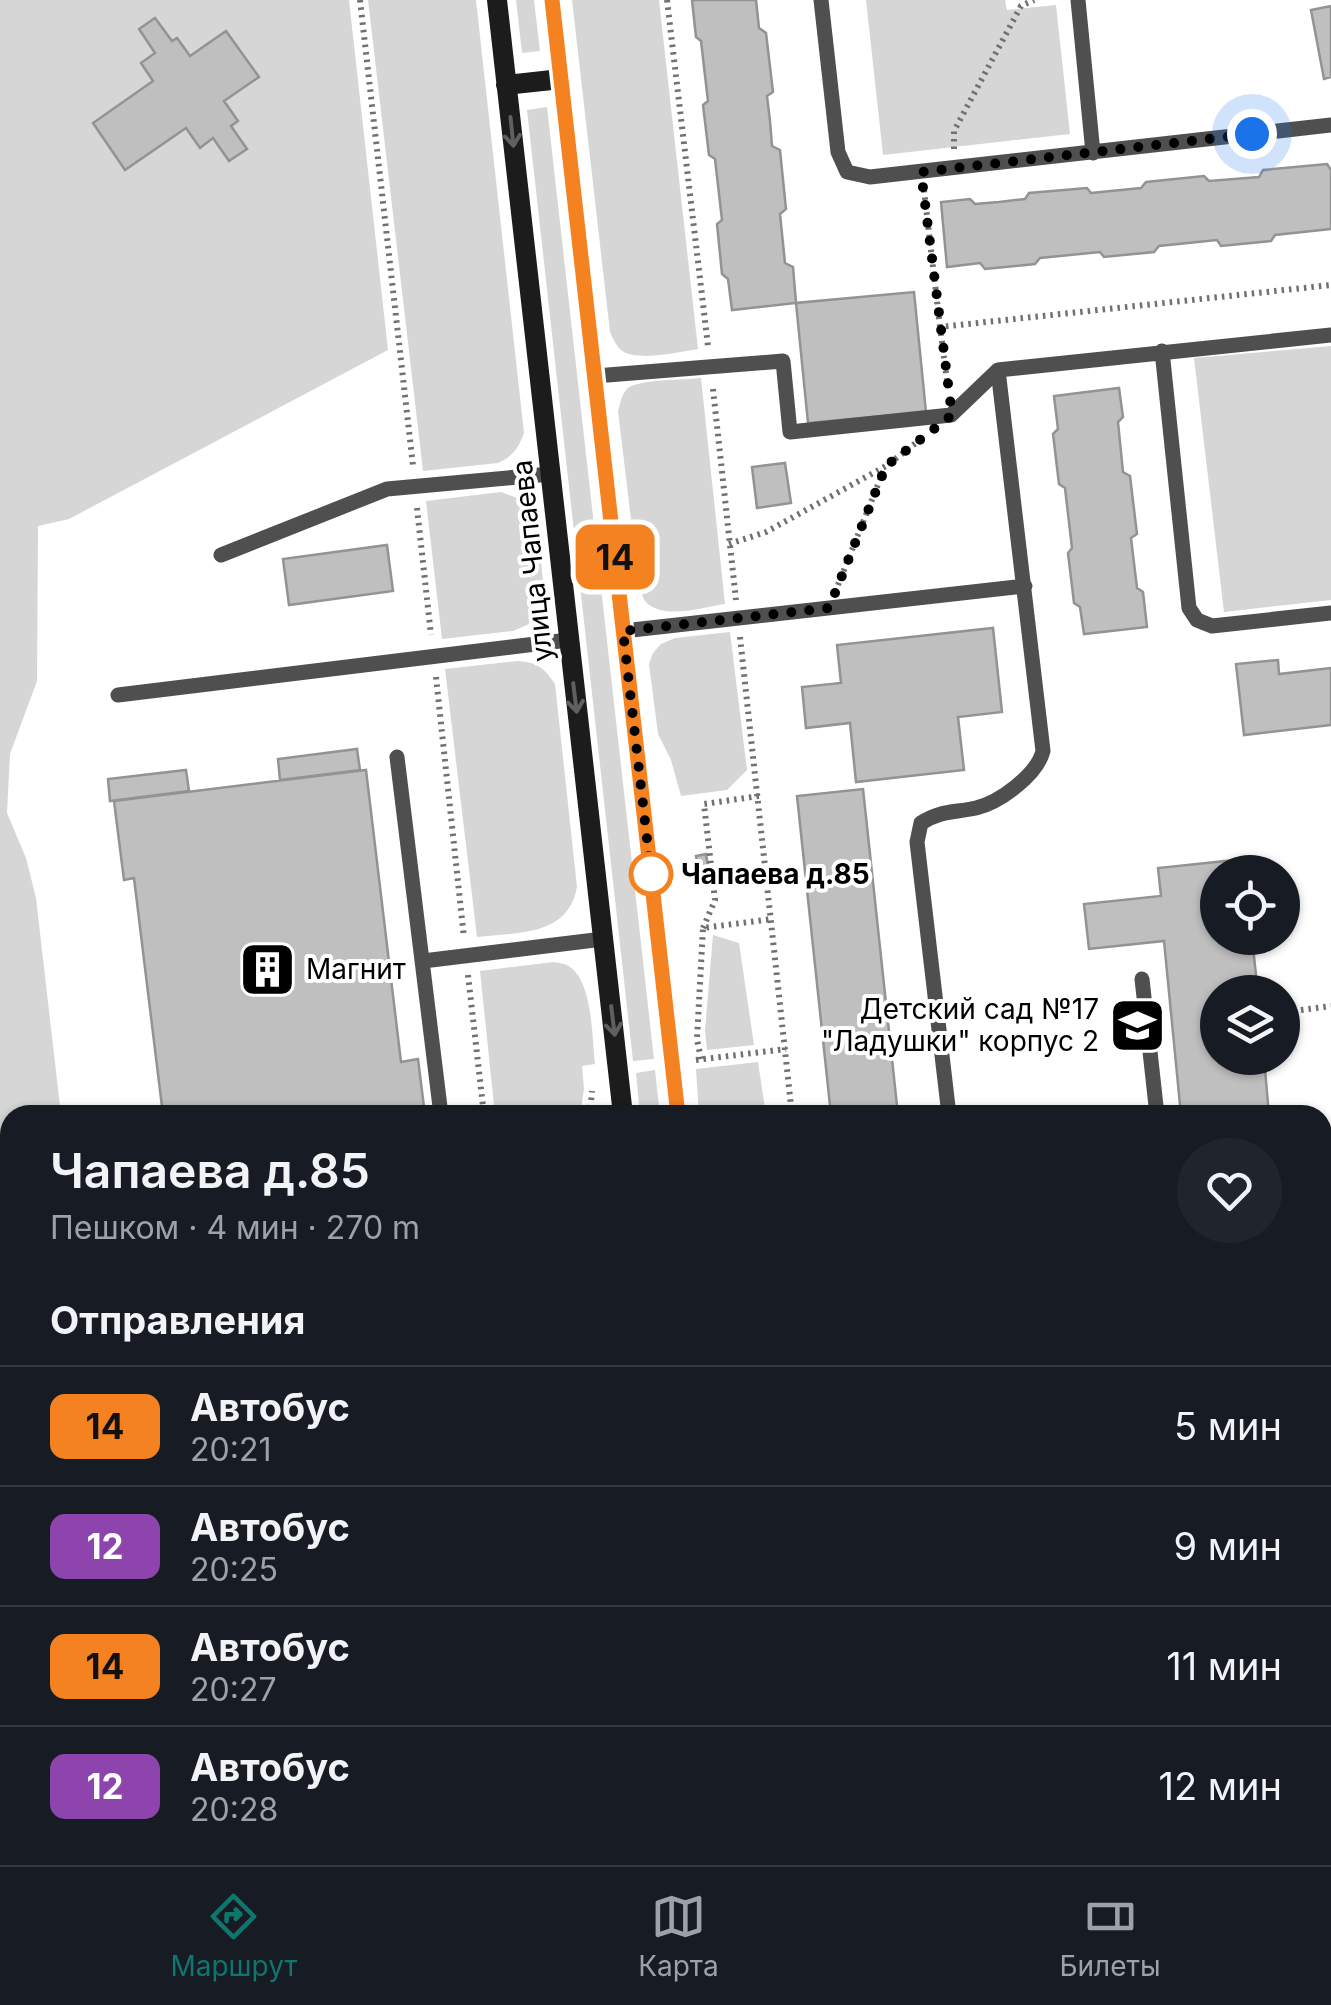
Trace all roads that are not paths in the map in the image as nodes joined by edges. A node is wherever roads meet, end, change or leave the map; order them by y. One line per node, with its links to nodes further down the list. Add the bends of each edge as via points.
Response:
1 (496, 0): 6 (main road, улица Чапаева)
2 (552, 0): 5 (main road)
3 (822, 0): 8 (lane, via 838,152 847,172 870,177)
4 (1078, 0): 8 (lane)
5 (561, 79): 6 (main road); 12 (main road)
6 (506, 85): 13 (main road, улица Чапаева, one-way to 13)
7 (1331, 126): 8 (lane)
8 (1093, 152)
9 (1331, 335): 10 (lane)
10 (1162, 352): 11 (lane); 16 (lane, via 1189,608 1212,626)
11 (998, 370): 12 (lane, via 952,415 790,432 783,361); 15 (lane)
12 (595, 376): 17 (main road)
13 (550, 474): 14 (lane, via 378,492); 18 (main road, улица Чапаева)
14 (221, 555)
15 (1025, 586): 17 (lane); 27 (lane, via 1040,763 993,802 921,823 917,842)
16 (1331, 613)
17 (623, 631): 26 (main road)
18 (568, 640): 19 (lane); 21 (main road, улица Чапаева, one-way to 21)
19 (118, 695)
20 (397, 757): 22 (lane)
21 (603, 938): 22 (lane); 25 (main road, улица Чапаева, one-way to 25)
22 (422, 961): 24 (lane)
23 (1142, 980): 28 (lane)
24 (440, 1105)
25 (622, 1105)
26 (677, 1105)
27 (948, 1105)
28 (1156, 1105)

